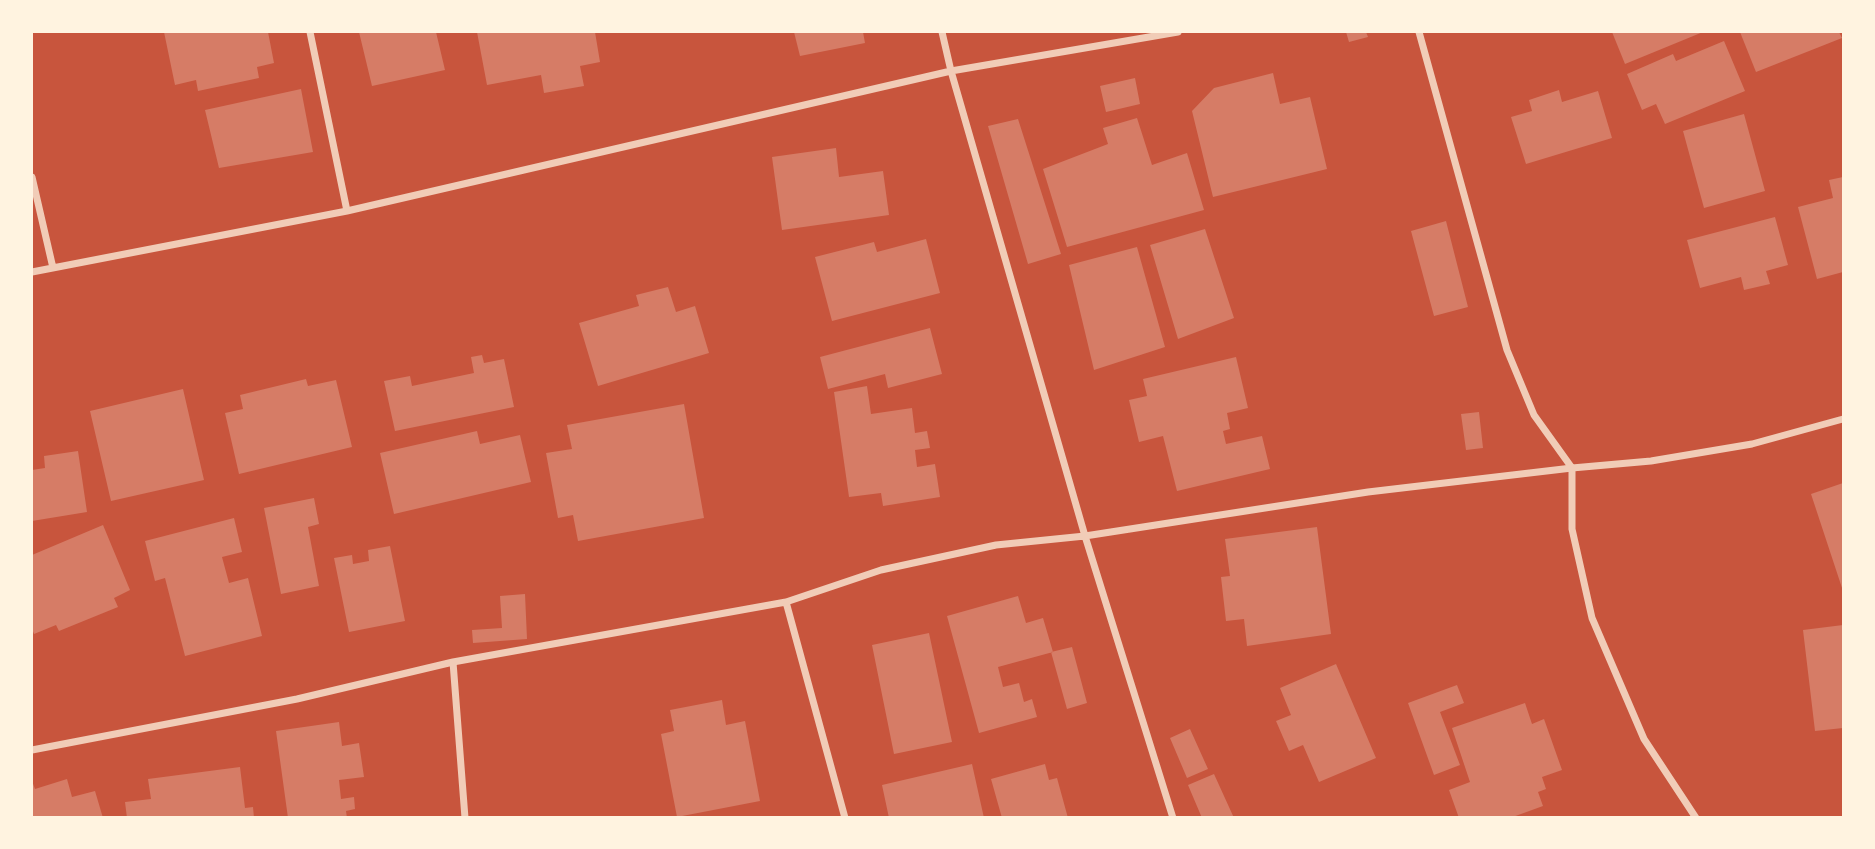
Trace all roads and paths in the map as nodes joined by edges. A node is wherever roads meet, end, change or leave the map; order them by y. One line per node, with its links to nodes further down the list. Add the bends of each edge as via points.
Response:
1 (310, 32): 7 (street)
2 (942, 32): 5 (street)
3 (1178, 32): 5 (street)
4 (1419, 32): 11 (street, via 1507,350 1534,415)
5 (951, 71): 7 (street); 12 (street)
6 (32, 177): 8 (street)
7 (347, 211): 8 (street)
8 (53, 268): 9 (street)
9 (32, 272)
10 (1843, 419): 11 (street, via 1739,446)
11 (1572, 468): 12 (street, via 1368,492); 19 (street, via 1572,529 1592,618 1644,739)
12 (1085, 536): 13 (street, via 996,545 881,570); 18 (street)
13 (786, 602): 14 (street); 17 (street)
14 (453, 662): 15 (street, via 297,699); 16 (street)
15 (32, 750)
16 (465, 817)
17 (845, 817)
18 (1173, 817)
19 (1696, 817)

